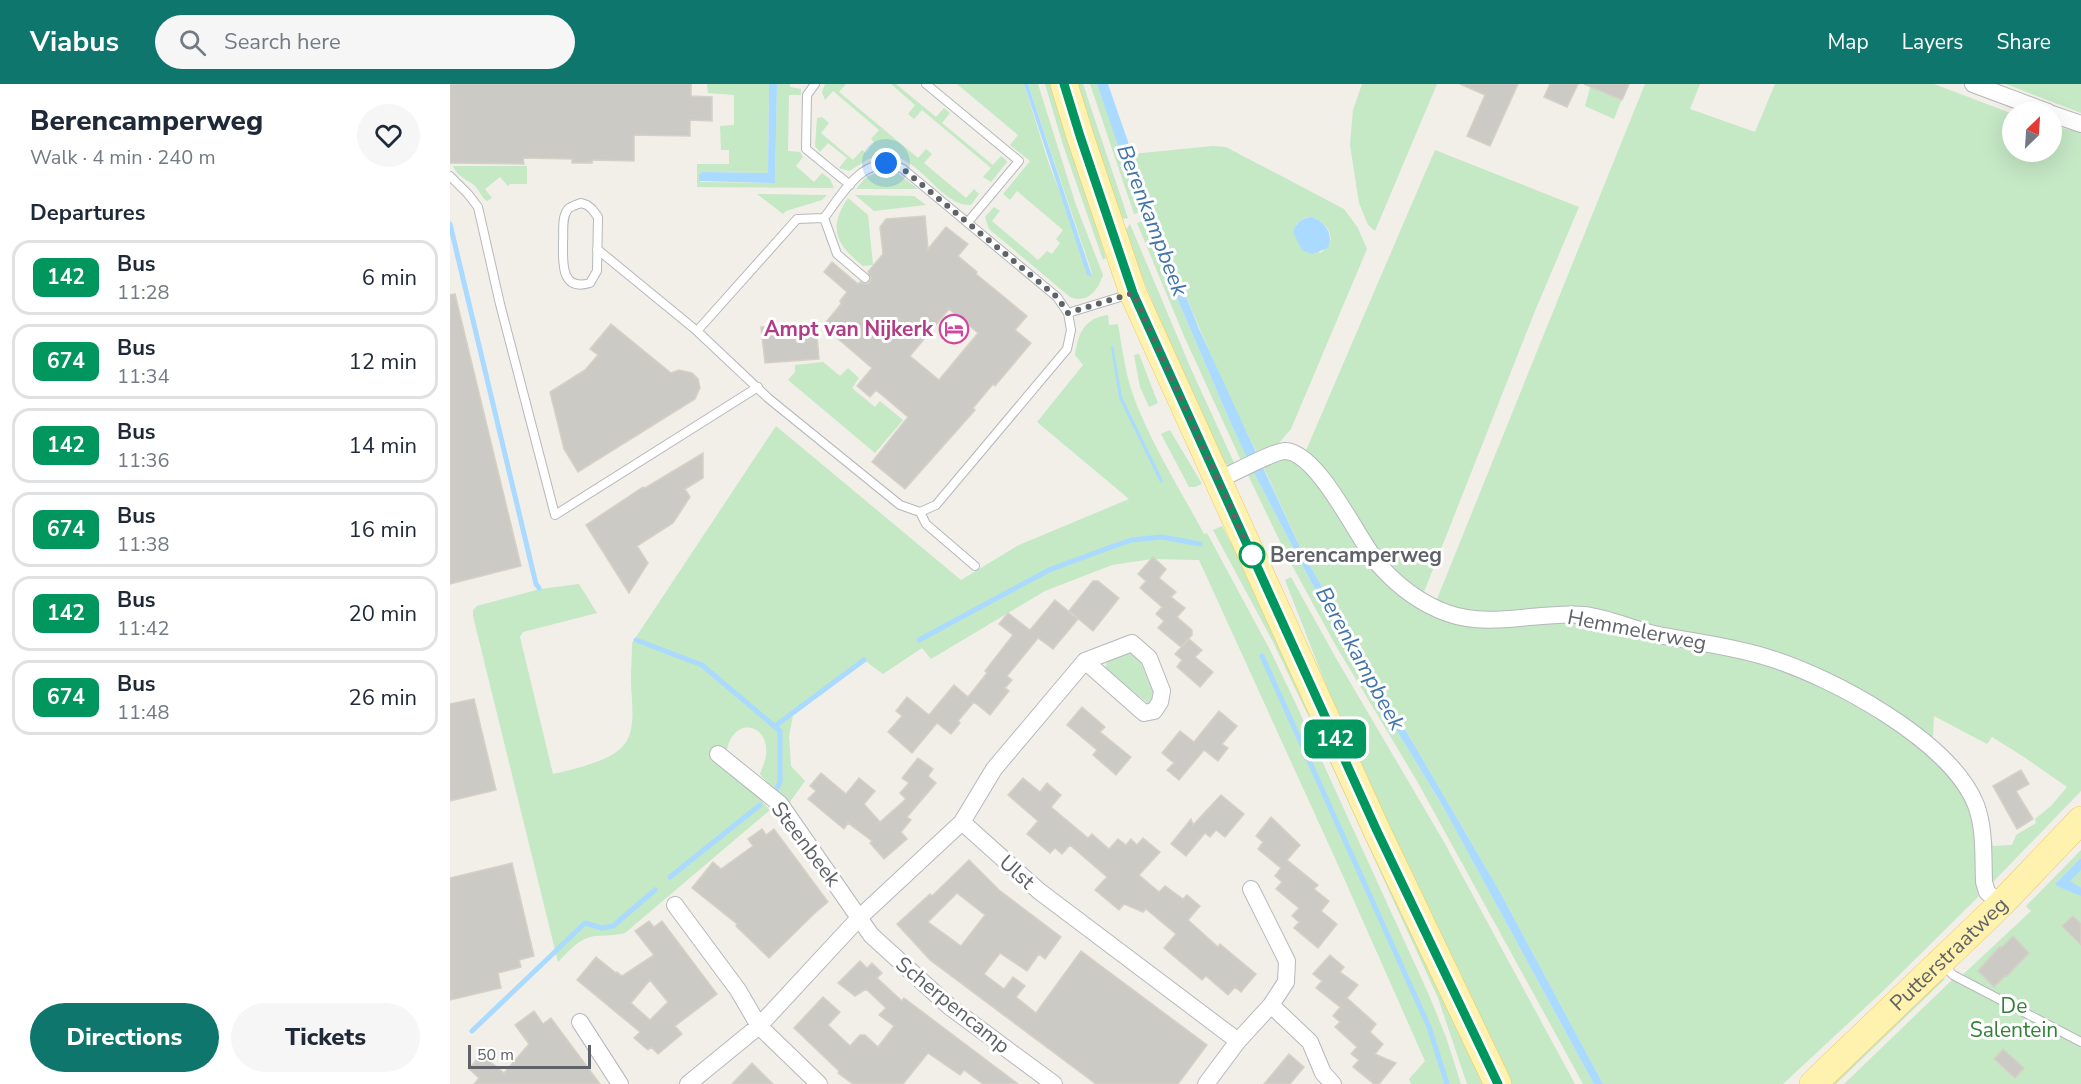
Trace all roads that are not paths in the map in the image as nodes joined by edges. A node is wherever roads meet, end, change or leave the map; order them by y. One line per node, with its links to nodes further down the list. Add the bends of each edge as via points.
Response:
1 (815, 84): 9 (lane, via 807,95 806,149)
2 (926, 84): 11 (lane, via 1019,161)
3 (1064, 84): 14 (main road)
4 (1973, 84): 5 (street)
5 (2021, 102)
6 (2062, 117): 7 (street)
7 (2081, 124)
8 (450, 176): 17 (lane, via 478,207 555,515)
9 (850, 185): 10 (lane); 11 (lane, via 871,166 897,166)
10 (824, 218): 13 (lane, via 837,254); 16 (lane, via 797,219)
11 (968, 222): 15 (lane, via 1057,297)
12 (597, 249): 12 (lane, via 598,217 592,208 581,203 569,208 564,222 563,270 574,284 581,286 594,278); 16 (lane)
13 (865, 278)
14 (1133, 293): 15 (lane); 18 (main road)
15 (1068, 313): 19 (lane, via 1071,330 1067,349 936,505)
16 (697, 332): 17 (lane)
17 (758, 387): 19 (lane, via 900,505)
18 (1218, 480): 26 (street, Hemmelerweg, via 1276,453 1287,451 1302,459 1340,501 1384,571 1411,594 1443,611 1491,620 1567,614 1610,620 1769,658 1826,680 1902,726 1942,758 1965,785 1979,817 1987,892); 41 (main road, via 1377,831)
19 (920, 512): 20 (lane, via 926,524)
20 (975, 566)
21 (1085, 661): 21 (street, via 1132,643 1149,658 1162,691 1160,702 1154,711 1144,713); 24 (street, via 994,769)
22 (718, 754): 28 (street, Steenbeek, via 780,804)
23 (2081, 820): 26 (main road, Putterstraatweg)
24 (962, 822): 28 (street); 33 (street, Ulst, via 1039,891)
25 (1251, 889): 30 (street, via 1287,961 1286,982)
26 (2001, 904): 29 (main road, Putterstraatweg)
27 (675, 905): 32 (street, via 738,990)
28 (860, 917): 32 (street); 38 (street, Scherpencamp, via 871,935 933,992)
29 (1941, 962): 34 (lane, via 1953,975); 42 (main road, Putterstraatweg)
30 (1271, 1005): 33 (street); 40 (street, via 1310,1042 1323,1073)
31 (580, 1022): 35 (street)
32 (759, 1026): 36 (street); 37 (street)
33 (1238, 1041): 39 (street)
34 (2081, 1042)
35 (621, 1084)
36 (688, 1084)
37 (819, 1084)
38 (1054, 1084)
39 (1206, 1084)
40 (1333, 1084)
41 (1498, 1084)
42 (1813, 1084)

